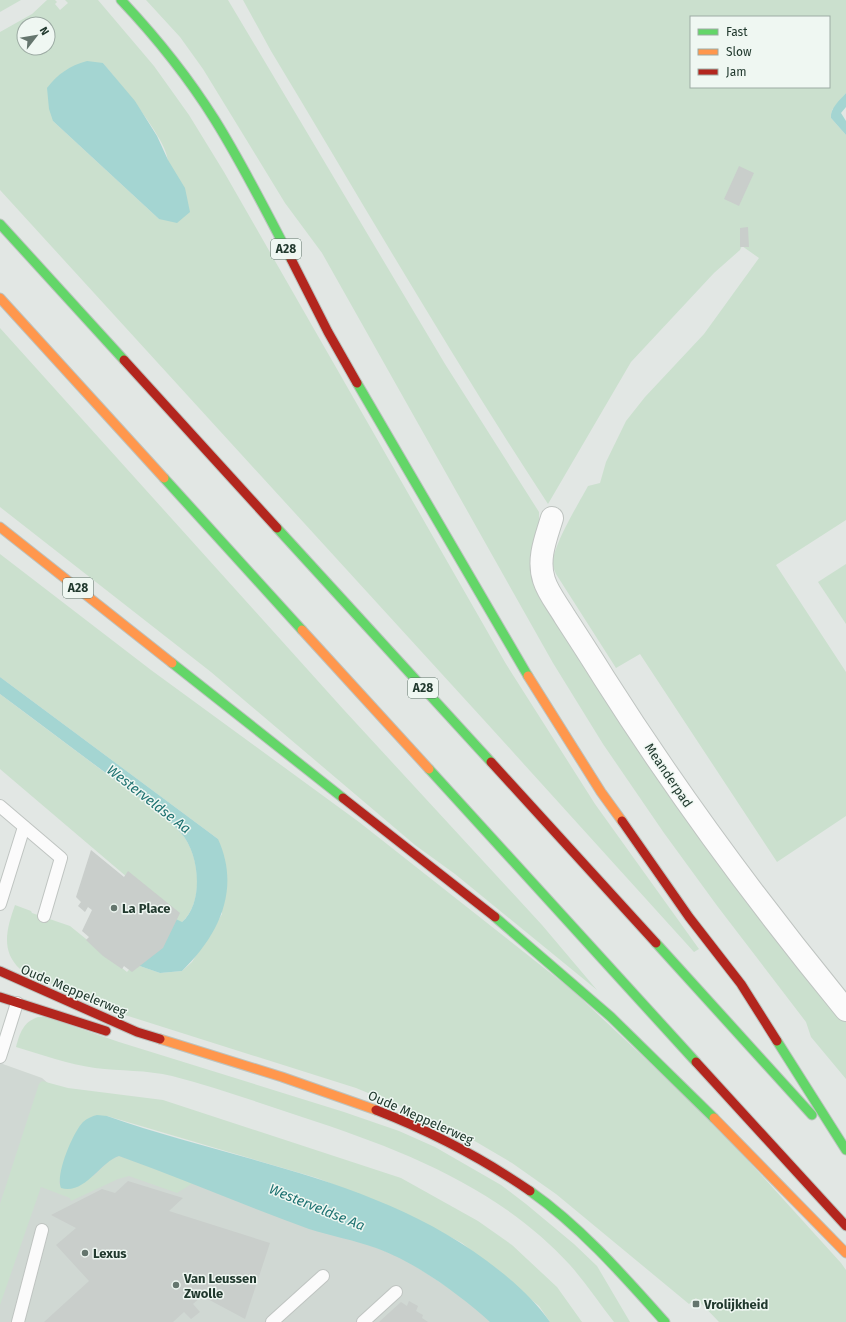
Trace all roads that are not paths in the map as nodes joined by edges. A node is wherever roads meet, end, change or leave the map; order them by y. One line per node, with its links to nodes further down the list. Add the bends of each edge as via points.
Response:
1 (121, 0): 16 (main road, A28, via 150,31 215,120 257,194 328,332 508,645 596,785 689,917 741,984)
2 (0, 224): 17 (main road, A28)
3 (0, 298): 18 (main road)
4 (552, 518): 13 (street, Meanderpad, via 541,566 544,580 556,604 622,707 692,808 757,898)
5 (0, 527): 20 (main road, A28, via 511,930 611,1017 674,1077)
6 (0, 806): 7 (lane)
7 (24, 827): 8 (lane); 10 (lane, via 61,858)
8 (4, 874): 9 (lane)
9 (0, 904)
10 (44, 916)
11 (0, 971): 12 (main road, Oude Meppelerweg)
12 (8, 995): 14 (main road, Oude Meppelerweg, via 108,1017); 14 (main road, Oude Meppelerweg, via 104,1031); 15 (lane)
13 (846, 1010)
14 (138, 1032): 26 (main road, Oude Meppelerweg, via 377,1110 474,1155 513,1179 574,1228)
15 (0, 1057)
16 (846, 1150)
17 (846, 1153)
18 (846, 1226)
19 (42, 1230): 23 (lane)
20 (846, 1253)
21 (323, 1276): 24 (lane)
22 (396, 1292): 25 (lane)
23 (18, 1322)
24 (272, 1322)
25 (363, 1322)
26 (665, 1322)

